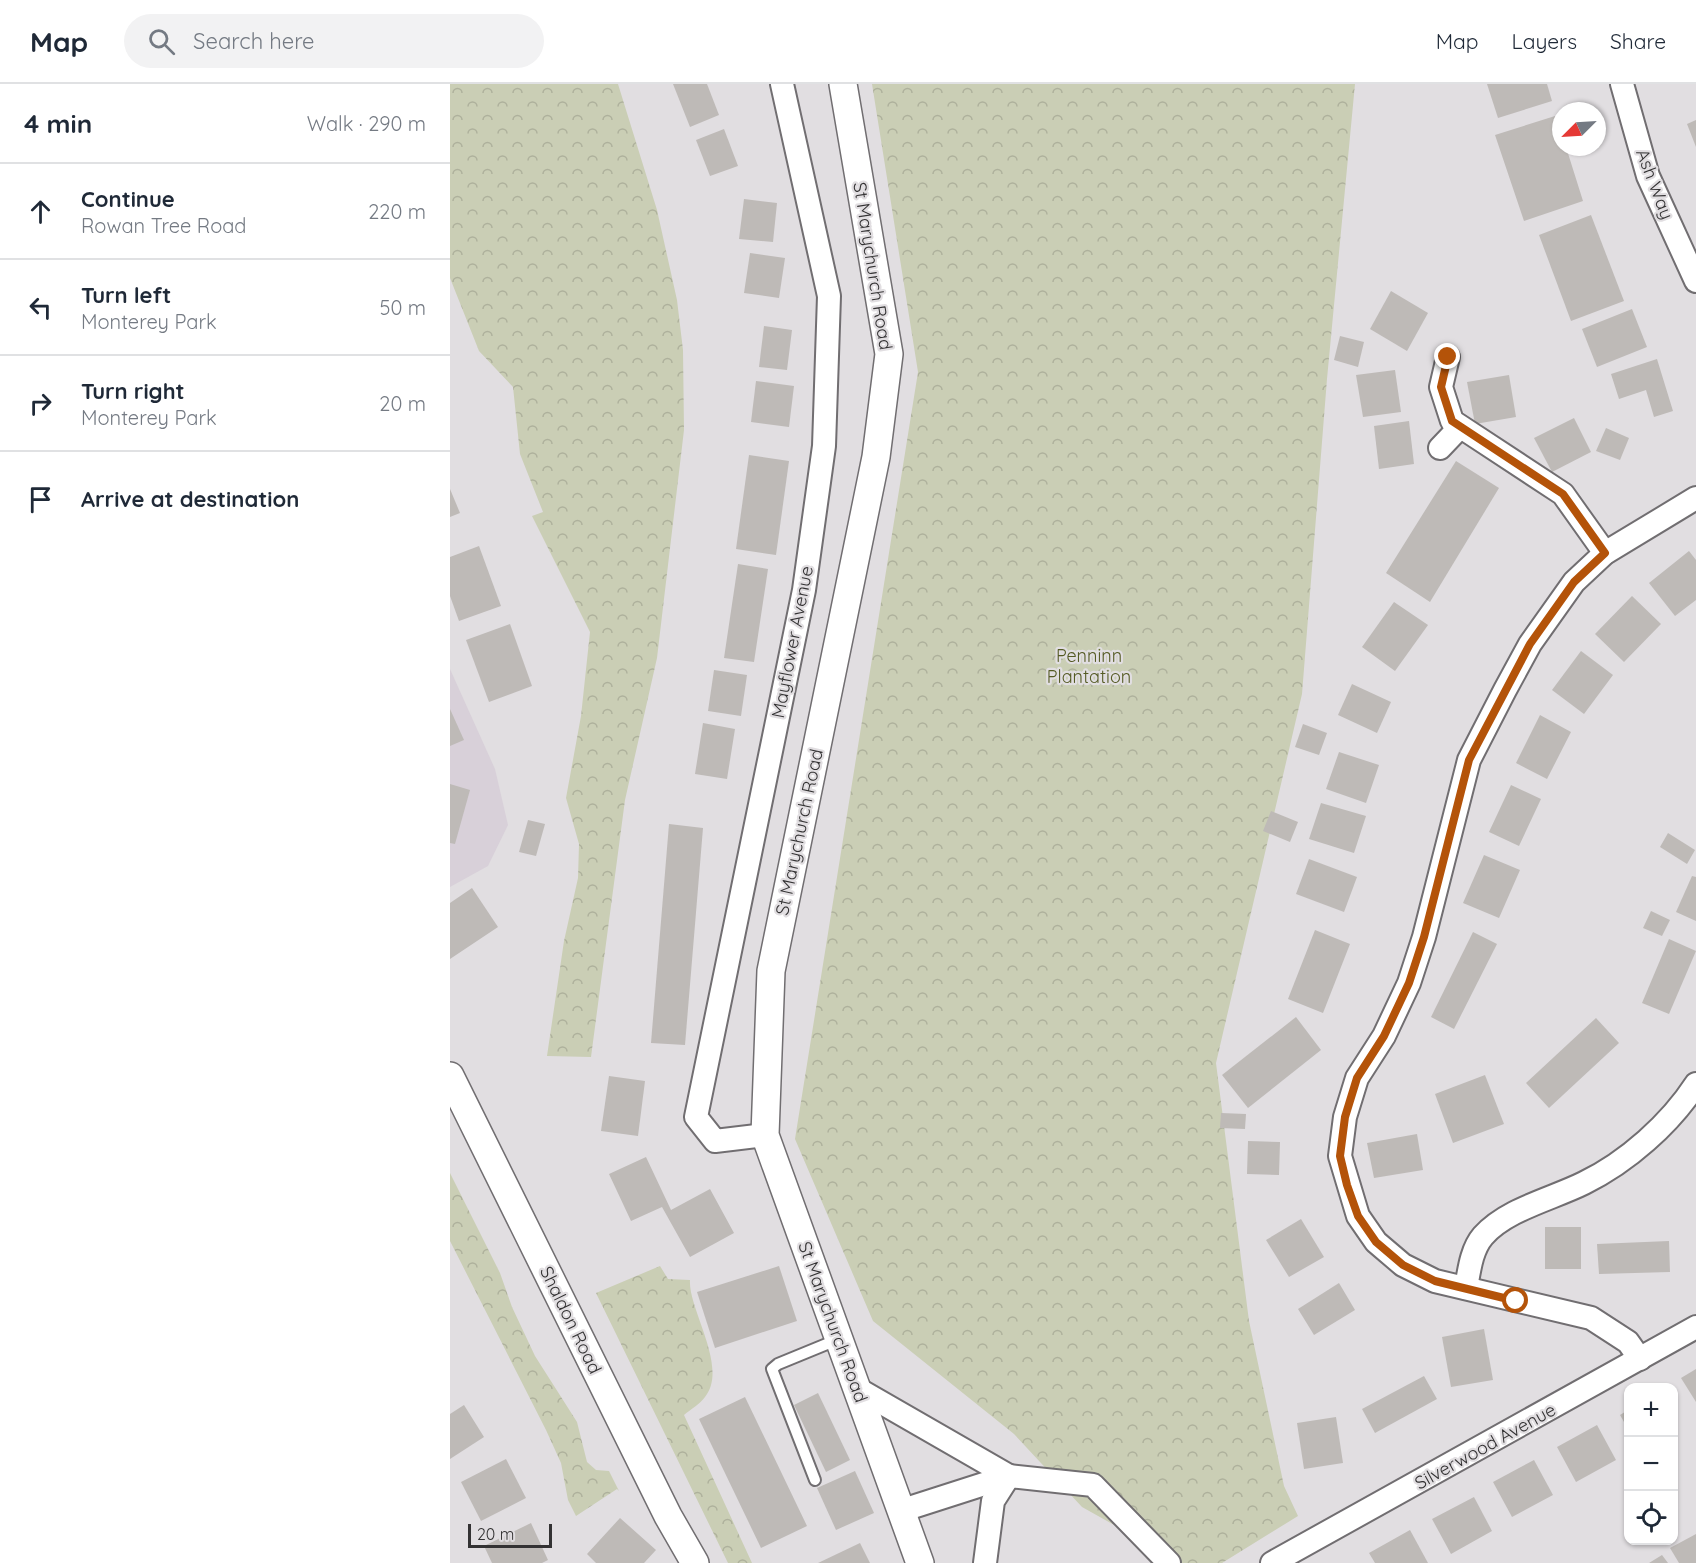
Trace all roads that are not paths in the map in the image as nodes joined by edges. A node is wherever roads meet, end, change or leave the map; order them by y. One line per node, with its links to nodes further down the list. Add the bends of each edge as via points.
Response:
1 (782, 84): 12 (street, Mayflower Avenue, via 830,296 824,446 804,591 696,1117 715,1141)
2 (843, 84): 12 (street, St Marychurch Road, via 889,354 876,457 771,971)
3 (1622, 84): 4 (street, Ash Way, via 1648,176)
4 (1696, 281)
5 (1448, 357): 6 (street, via 1441,387 1452,421)
6 (1460, 427): 7 (street); 9 (street, via 1563,494)
7 (1440, 448)
8 (1696, 498): 9 (street)
9 (1605, 553): 13 (street, via 1574,582 1530,644 1469,760 1409,983 1384,1036 1357,1078 1345,1117 1340,1156 1347,1185 1358,1216 1376,1242 1403,1265 1435,1281)
10 (450, 1076): 21 (street, Shaldon Road)
11 (1696, 1084): 13 (street, via 1686,1100 1640,1146 1586,1182 1500,1222 1482,1238 1472,1258)
12 (765, 1135): 15 (street, St Marychurch Road)
13 (1467, 1288): 16 (street, via 1591,1318 1628,1342)
14 (1696, 1327): 16 (street, Silverwood Avenue)
15 (839, 1339): 17 (street, St Marychurch Road); 19 (lane, via 772,1369)
16 (1640, 1359): 25 (street, Silverwood Avenue)
17 (856, 1388): 18 (street); 20 (street, St Marychurch Road)
18 (1010, 1476): 20 (street); 23 (street, via 993,1501); 24 (street, via 1093,1485)
19 (815, 1480)
20 (900, 1511): 22 (street, St Marychurch Road)
21 (695, 1563)
22 (920, 1563)
23 (985, 1563)
24 (1169, 1563)
25 (1272, 1563)

